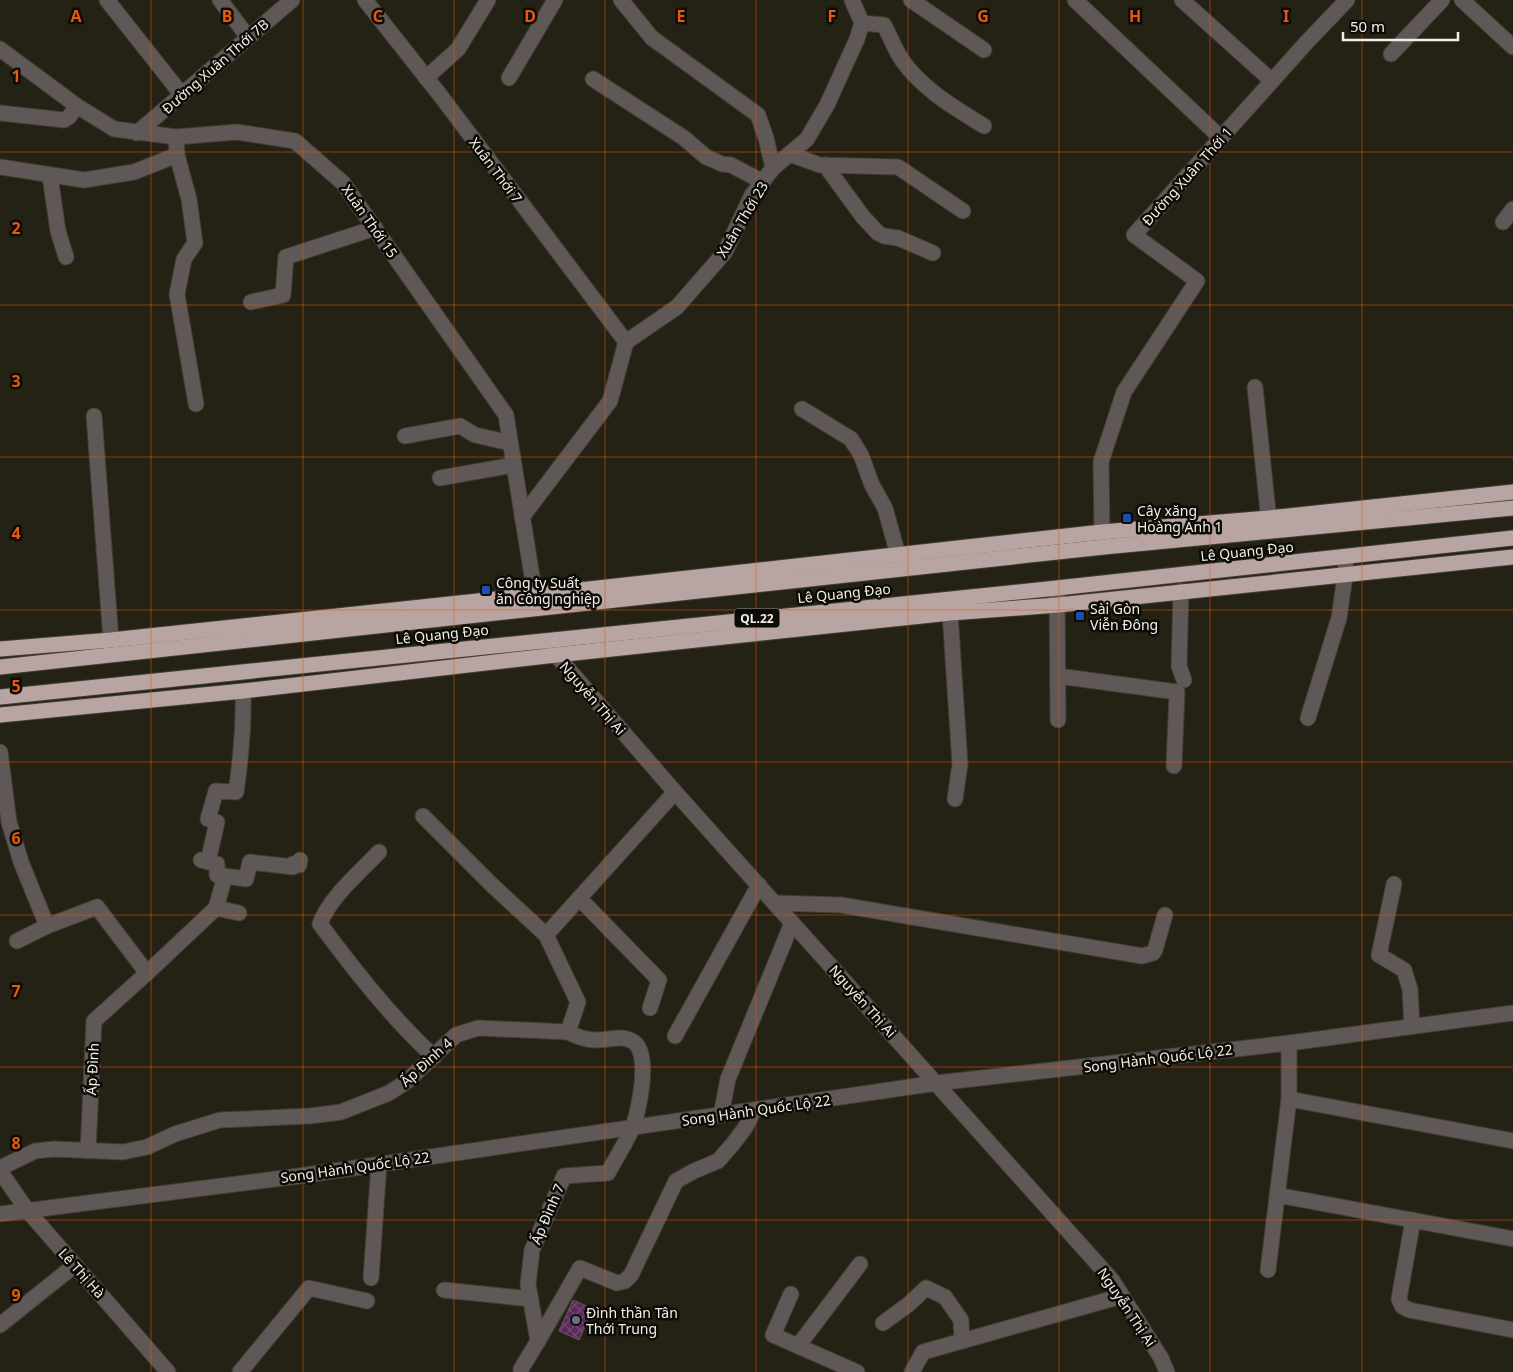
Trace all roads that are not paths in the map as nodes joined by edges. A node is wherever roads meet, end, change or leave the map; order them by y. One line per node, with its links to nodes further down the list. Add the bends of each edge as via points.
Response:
1 (107, 0): 25 (street)
2 (220, 0): 16 (street)
3 (292, 0): 16 (street, Đường Xuân Thới 7B)
4 (365, 0): 21 (street, Xuân Thới 7)
5 (488, 0): 21 (street, via 458,49)
6 (555, 0): 22 (street)
7 (621, 0): 36 (street, via 652,38 758,114)
8 (852, 0): 15 (street)
9 (911, 0): 19 (street)
10 (1075, 0): 31 (street)
11 (1182, 0): 24 (street)
12 (1347, 0): 24 (street, Đường Xuân Thới 1)
13 (1442, 0): 20 (street)
14 (1462, 0): 17 (street)
15 (862, 23): 28 (street, via 884,25 902,60 920,81 954,108); 32 (street, Xuân Thới 23, via 827,105 807,139)
16 (248, 38): 25 (street, Đường Xuân Thới 7B)
17 (1513, 47)
18 (0, 49): 26 (street, Xuân Thới 15)
19 (984, 50)
20 (1391, 54)
21 (426, 78): 46 (street, Xuân Thới 7)
22 (509, 78)
23 (593, 80): 38 (street, via 684,138 706,157 731,165)
24 (1272, 81): 31 (street, Đường Xuân Thới 1)
25 (182, 94): 29 (street, Đường Xuân Thới 7B)
26 (77, 106): 27 (street, via 64,120); 29 (street, Xuân Thới 15, via 114,129)
27 (0, 113)
28 (984, 126)
29 (138, 133): 30 (street, Xuân Thới 15)
30 (176, 137): 33 (street); 42 (street, Xuân Thới 15, via 237,132 295,141 343,182)
31 (1220, 138): 59 (street, Đường Xuân Thới 1, via 1134,235 1197,281 1124,392 1102,462)
32 (789, 154): 34 (street); 36 (street, Xuân Thới 23)
33 (177, 155): 37 (street, via 134,172 84,180); 48 (street, via 189,199 194,243 184,259 177,294)
34 (825, 165): 40 (street, via 898,167); 43 (street, via 878,233)
35 (0, 167): 37 (street)
36 (773, 168): 38 (street, Xuân Thới 23)
37 (50, 176): 44 (street, via 58,231)
38 (763, 182): 46 (street, Xuân Thới 23, via 752,195 725,252 676,308)
39 (1513, 209): 41 (street)
40 (963, 211)
41 (1503, 222)
42 (375, 228): 45 (street, via 286,257 283,295); 52 (street, Xuân Thới 15, via 506,415)
43 (933, 253)
44 (66, 257)
45 (251, 302)
46 (626, 342): 57 (street, via 610,401)
47 (1255, 388): 58 (street)
48 (196, 404)
49 (802, 409): 62 (street, via 851,439 885,508)
50 (94, 416): 71 (street)
51 (405, 436): 52 (street, via 460,426 475,435)
52 (510, 443): 53 (street, Xuân Thới 15)
53 (514, 465): 54 (street); 57 (street, Xuân Thới 15)
54 (440, 478)
55 (1513, 492): 58 (highway, Lê Quang Đạo)
56 (1513, 508): 58 (highway, Lê Quang Đạo)
57 (522, 516): 68 (street, Xuân Thới 15)
58 (1270, 525): 59 (highway, Lê Quang Đạo); 61 (highway, Lê Quang Đạo)
59 (1102, 532): 61 (street, Đường Xuân Thới 1); 62 (highway, Lê Quang Đạo)
60 (1513, 538): 63 (highway, Lê Quang Đạo / QL.22)
61 (1104, 547): 68 (highway, Lê Quang Đạo)
62 (898, 555): 68 (highway, Lê Quang Đạo)
63 (1346, 557): 65 (street); 66 (highway, Lê Quang Đạo / QL.22)
64 (1513, 558): 65 (highway, QL.22)
65 (1345, 576): 67 (highway, QL.22); 81 (street, via 1339,618)
66 (1057, 588): 69 (street); 72 (highway, Lê Quang Đạo / QL.22)
67 (1181, 591): 69 (highway, QL.22); 77 (street, via 1179,666)
68 (536, 602): 71 (highway, Lê Quang Đạo); 75 (highway, Lê Quang Đạo)
69 (1058, 605): 70 (highway, QL.22); 76 (street)
70 (950, 613): 74 (highway, QL.22); 86 (street, via 960,764)
71 (111, 640): 73 (highway, Lê Quang Đạo)
72 (544, 640): 74 (street, Nguyễn Thị Ai); 79 (highway, Lê Quang Đạo / QL.22)
73 (0, 649)
74 (556, 655): 78 (highway, QL.22); 85 (street, Nguyễn Thị Ai)
75 (0, 667)
76 (1058, 676): 82 (street); 84 (street, via 1177,692)
77 (1184, 680)
78 (243, 691): 80 (highway, QL.22); 90 (street, via 242,758 236,792 216,791 208,819 217,822 204,861 217,864 217,875)
79 (0, 697)
80 (0, 714)
81 (1308, 718)
82 (1058, 720)
83 (0, 752): 99 (street, via 9,822 20,862)
84 (1174, 766)
85 (675, 792): 92 (street, Nguyễn Thị Ai); 93 (street)
86 (956, 799)
87 (423, 816): 100 (street)
88 (380, 852): 109 (street, via 329,907 320,924 377,997)
89 (300, 860): 90 (street, via 299,865 293,864 292,867 250,862 246,878)
90 (226, 876): 95 (street)
91 (1394, 884): 105 (street, via 1379,955 1404,970 1410,989)
92 (759, 885): 94 (street, Nguyễn Thị Ai); 107 (street)
93 (579, 898): 100 (street); 103 (street, via 659,980)
94 (775, 903): 97 (street, via 841,905 1142,956 1155,950); 98 (street, Nguyễn Thị Ai)
95 (216, 908): 96 (street); 102 (street, Ấp Đình)
96 (239, 913)
97 (1166, 915)
98 (792, 923): 110 (street, Nguyễn Thị Ai); 113 (street, via 728,1080)
99 (48, 926): 101 (street); 102 (street, via 97,906)
100 (546, 935): 106 (street, via 578,1002)
101 (17, 941)
102 (147, 973): 116 (street, Ấp Đình, via 94,1021)
103 (650, 1008)
104 (1513, 1013): 105 (street, Song Hành Quốc Lộ 22)
105 (1412, 1026): 108 (street, Song Hành Quốc Lộ 22)
106 (568, 1032): 109 (street, Ấp Đình 4, via 478,1028 456,1035); 114 (street, Ấp Đình 4, via 597,1040 623,1038 634,1041 641,1049 643,1073)
107 (675, 1036)
108 (1289, 1043): 110 (street, Song Hành Quốc Lộ 22); 111 (street)
109 (434, 1057): 116 (street, Ấp Đình 4, via 389,1093 342,1112 220,1120 147,1147 123,1152)
110 (937, 1083): 112 (street, Song Hành Quốc Lộ 22); 130 (street, Nguyễn Thị Ai, via 1112,1280)
111 (1289, 1099): 115 (street); 119 (street)
112 (754, 1110): 113 (street, Song Hành Quốc Lộ 22); 137 (street, via 745,1128 718,1161 676,1181 631,1275 617,1283 580,1268)
113 (721, 1115): 114 (street, Song Hành Quốc Lộ 22)
114 (632, 1128): 117 (street, Song Hành Quốc Lộ 22); 131 (street, Ấp Đình 7, via 608,1173 564,1176 532,1250 528,1284)
115 (1513, 1141)
116 (88, 1151): 118 (street, Ấp Đình 4, via 35,1151)
117 (379, 1164): 120 (street, Song Hành Quốc Lộ 22); 127 (street)
118 (0, 1170): 120 (street, Lê Thị Hà)
119 (1277, 1195): 122 (street); 126 (street)
120 (27, 1210): 121 (street, Song Hành Quốc Lộ 22); 125 (street, Lê Thị Hà)
121 (0, 1214)
122 (1413, 1220): 123 (street); 135 (street, via 1399,1299 1402,1306)
123 (1513, 1239)
124 (860, 1264): 138 (street)
125 (75, 1265): 134 (street); 139 (street, Lê Thị Hà)
126 (1268, 1270)
127 (371, 1278)
128 (444, 1290): 131 (street)
129 (792, 1294): 138 (street, via 774,1335)
130 (1122, 1296): 136 (street); 144 (street, Nguyễn Thị Ai)
131 (531, 1299): 137 (street, Ấp Đình 7)
132 (368, 1301): 140 (street, via 309,1288)
133 (883, 1322): 136 (street, via 926,1288 945,1297 961,1320)
134 (0, 1324)
135 (1513, 1330)
136 (962, 1340): 143 (street, via 923,1352)
137 (538, 1341): 141 (street)
138 (798, 1346): 142 (street)
139 (168, 1372)
140 (240, 1372)
141 (521, 1372)
142 (857, 1372)
143 (912, 1372)
144 (1167, 1372)

